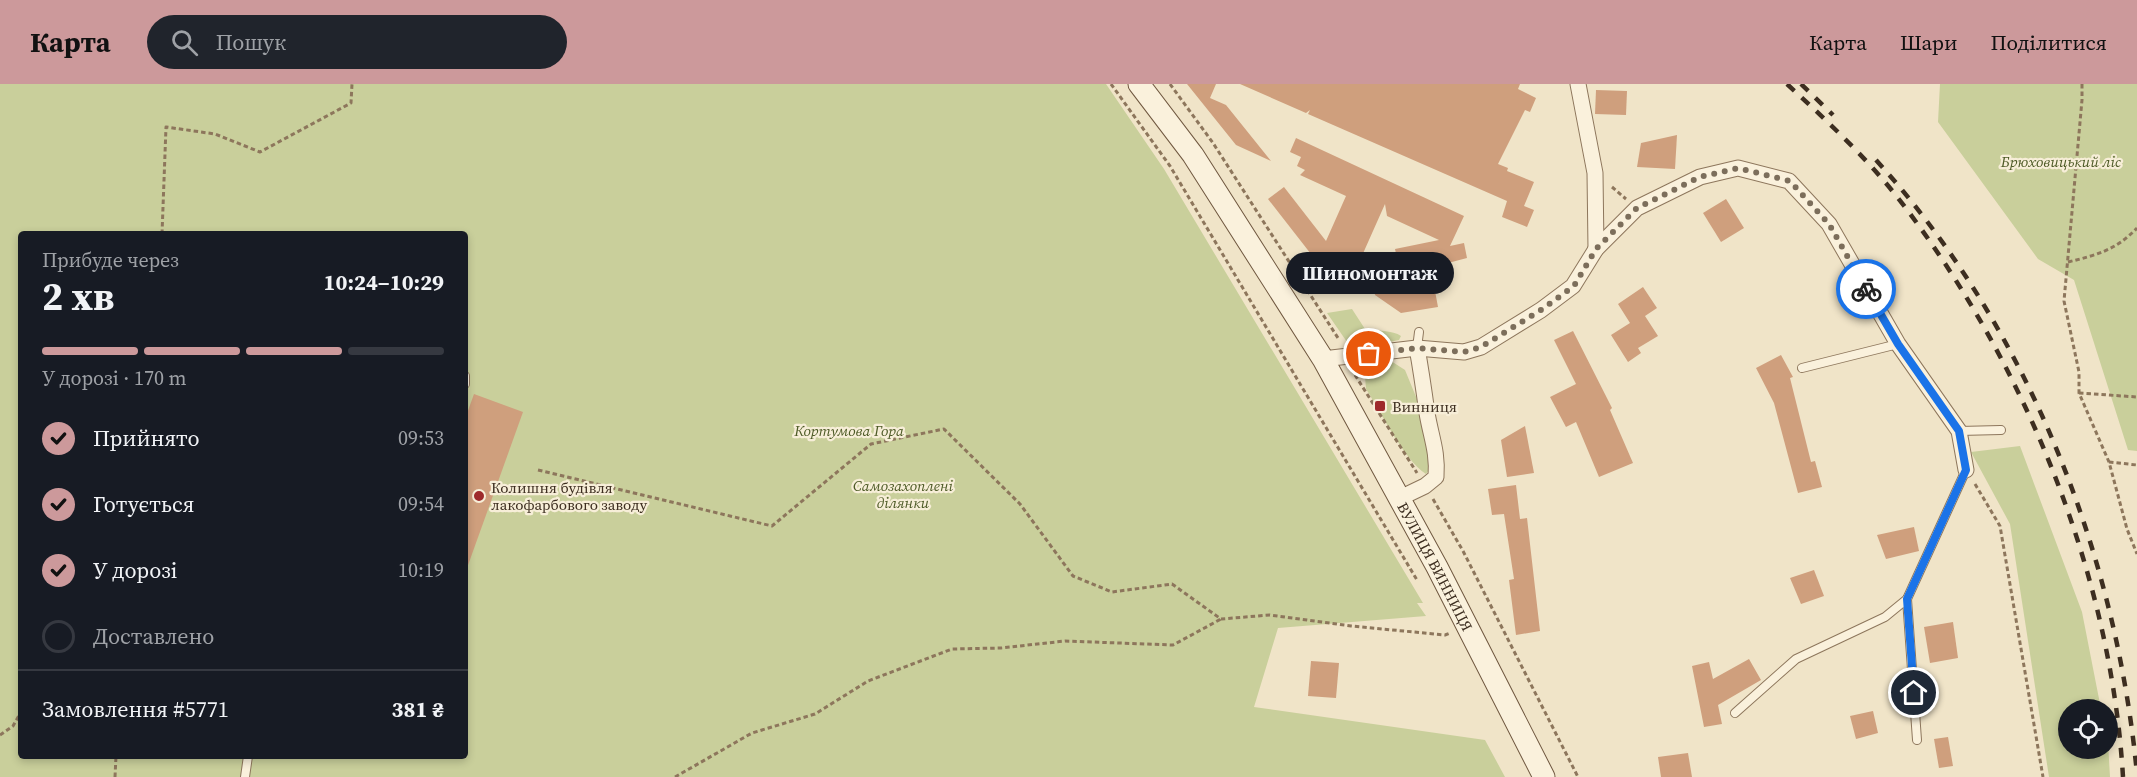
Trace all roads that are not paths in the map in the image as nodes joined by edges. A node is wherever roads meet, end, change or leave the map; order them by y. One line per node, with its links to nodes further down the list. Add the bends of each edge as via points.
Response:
1 (1139, 84): 7 (main road, ВУЛИЦЯ ВИННИЦЯ, via 1192,155)
2 (1578, 84): 3 (street, via 1595,172)
3 (1596, 249): 5 (street, via 1637,208 1700,177 1738,168 1790,181 1829,224); 6 (street, via 1574,286 1481,347 1464,352)
4 (1419, 332): 6 (lane)
5 (1898, 344): 8 (lane); 10 (street)
6 (1417, 348): 7 (street); 12 (street, via 1437,457 1437,477)
7 (1323, 359): 12 (main road, ВУЛИЦЯ ВИННИЦЯ)
8 (1802, 368)
9 (2001, 430): 10 (lane)
10 (1959, 431): 11 (street)
11 (1966, 470): 13 (lane)
12 (1400, 498): 18 (main road, ВУЛИЦЯ ВИННИЦЯ)
13 (1907, 599): 14 (lane, via 1885,617 1796,659); 15 (lane)
14 (1735, 713)
15 (1917, 740)
16 (248, 759): 17 (lane)
17 (245, 777)
18 (1544, 777)

